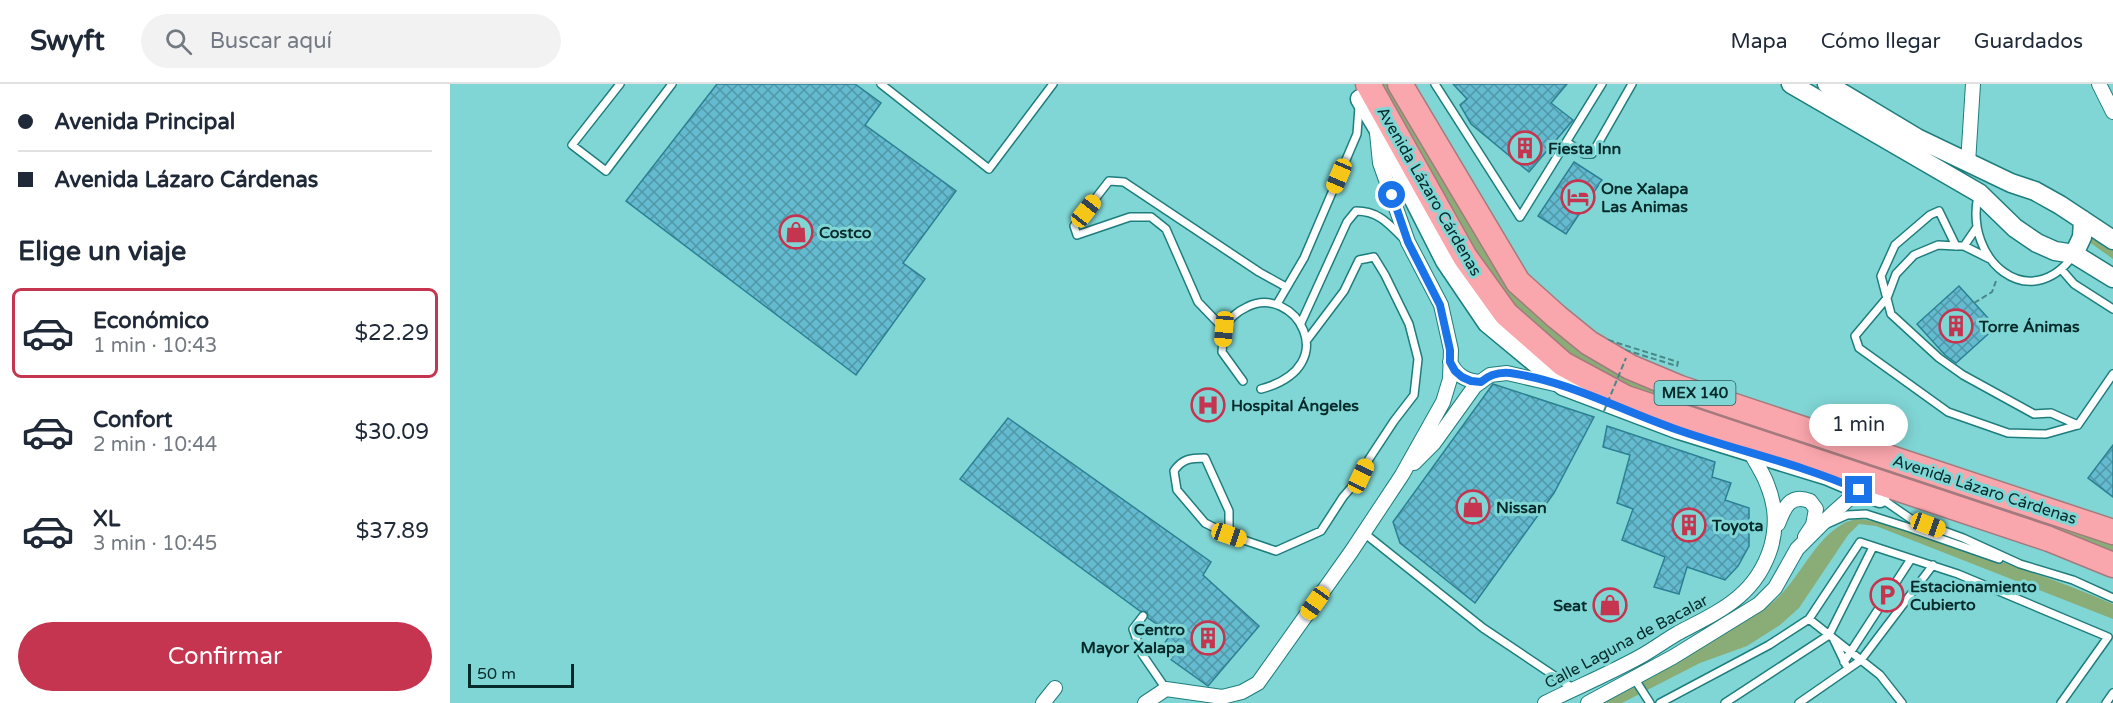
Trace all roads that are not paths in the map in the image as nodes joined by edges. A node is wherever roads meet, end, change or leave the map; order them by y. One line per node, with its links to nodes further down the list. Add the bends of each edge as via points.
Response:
1 (620, 84): 2 (lane, via 572,145 606,171)
2 (672, 84)
3 (881, 84): 4 (lane, via 989,169)
4 (1053, 84)
5 (1400, 84): 49 (highway, Avenida Lázaro Cárdenas / MEX 140, via 1518,282 1589,343 1630,368 1680,388)
6 (1435, 84): 16 (lane, via 1520,217)
7 (1602, 84): 16 (lane)
8 (1632, 84): 16 (lane, via 1592,153 1584,154)
9 (1791, 84): 19 (street)
10 (1827, 84): 17 (street, via 1917,138)
11 (1973, 84): 17 (street)
12 (2099, 84): 14 (street)
13 (1361, 89): 15 (street, Avenida Lázaro Cárdenas); 29 (lane, via 1357,134 1304,258); 55 (highway, Avenida Lázaro Cárdenas / MEX 140, via 1465,257 1506,314 1563,364 1626,398 2049,539)
14 (2113, 112)
15 (1377, 128): 23 (street, via 1380,163); 40 (street, Avenida Lázaro Cárdenas, via 1445,261 1487,323)
16 (1567, 142)
17 (1968, 163): 18 (street)
18 (2011, 183): 19 (street, via 1994,183); 20 (street, via 2035,191)
19 (1979, 194): 21 (lane); 25 (street, via 2037,243)
20 (2083, 220): 22 (street); 25 (street, via 2082,237)
21 (1977, 227): 24 (lane); 26 (lane)
22 (2113, 240)
23 (1408, 242): 33 (lane, via 1383,218 1368,211 1356,211 1347,222); 36 (street, via 1440,305)
24 (1960, 246): 26 (lane); 30 (lane, via 1938,245 1914,255 1896,274); 30 (lane, via 1939,211 1930,215 1896,245 1881,276)
25 (2074, 254): 27 (lane); 28 (street)
26 (1988, 258): 27 (lane, via 2000,270 2019,279 2039,281)
27 (2061, 269): 32 (lane, via 2074,284)
28 (2113, 278)
29 (1286, 287): 31 (lane); 34 (lane, via 1124,182 1109,181 1074,226 1077,235 1130,217 1151,217 1166,229 1198,302)
30 (1887, 298): 42 (lane, via 1891,314 1963,375 2034,414 2051,413); 42 (lane, via 1855,336 1859,348 1948,412 2008,433 2046,434)
31 (1277, 304): 33 (lane); 34 (lane, via 1256,302 1236,312)
32 (2113, 309)
33 (1301, 323): 35 (lane)
34 (1224, 329): 38 (lane, via 1222,352)
35 (1307, 340): 41 (lane, via 1305,357 1296,372 1277,385); 50 (lane, via 1344,291 1359,260 1374,257 1409,324 1418,359 1414,395 1321,531 1276,551)
36 (1450, 362): 39 (street, via 1462,377); 44 (street, via 1450,380 1443,402)
37 (2113, 374): 42 (lane)
38 (1243, 381)
39 (1481, 382): 40 (street, via 1490,375 1507,373); 44 (street, via 1457,408 1434,443)
40 (1563, 386): 43 (street, Avenida Lázaro Cárdenas)
41 (1261, 389)
42 (2078, 426)
43 (1750, 453): 45 (street, Avenida Lázaro Cárdenas, via 1828,476); 47 (street, Calle Laguna de Bacalar, via 1767,483)
44 (1402, 475): 48 (street)
45 (1869, 494): 46 (street, Calle Laguna de Bacalar, via 1832,514); 54 (lane, via 1911,519); 57 (highway)
46 (1822, 526): 52 (street, Calle Laguna de Bacalar); 54 (lane, via 1847,515 1866,514)
47 (1775, 531): 52 (street, via 1790,501 1810,501 1816,509 1813,525); 69 (street, Calle Laguna de Bacalar, via 1764,568 1739,597 1705,620)
48 (1364, 532): 68 (street, via 1258,683 1242,692 1222,696); 69 (lane, via 1483,628)
49 (2113, 532)
50 (1229, 535): 50 (lane, via 1205,523 1177,490 1174,471 1181,461 1205,458 1229,511)
51 (1874, 547): 53 (lane); 60 (lane, via 1860,542); 61 (lane)
52 (1797, 549): 66 (street, Calle Laguna de Bacalar, via 1774,588 1759,604)
53 (1911, 559): 56 (lane); 62 (lane)
54 (2020, 564): 58 (lane, via 2073,580)
55 (2113, 565)
56 (1933, 566): 63 (lane); 80 (lane, via 2108,637)
57 (2113, 570)
58 (2113, 598)
59 (1143, 616): 68 (lane, via 1133,629 1142,654)
60 (1809, 619): 61 (lane); 76 (lane, via 1769,645)
61 (1831, 636): 62 (lane); 64 (lane); 77 (lane)
62 (1850, 652): 63 (lane); 64 (lane)
63 (1861, 660): 65 (lane); 79 (lane, via 1880,675)
64 (1844, 662): 65 (lane)
65 (1848, 670): 78 (lane)
66 (1634, 678): 74 (street, Calle Laguna de Bacalar); 75 (lane)
67 (1055, 688): 71 (street)
68 (1166, 689): 72 (street)
69 (1574, 689): 73 (street, Calle Laguna de Bacalar)
70 (2113, 693): 81 (lane)
71 (1043, 703)
72 (1145, 703)
73 (1545, 703)
74 (1588, 703)
75 (1650, 703)
76 (1660, 703)
77 (1725, 703)
78 (1799, 703)
79 (1902, 703)
80 (2061, 703)
81 (2106, 703)

